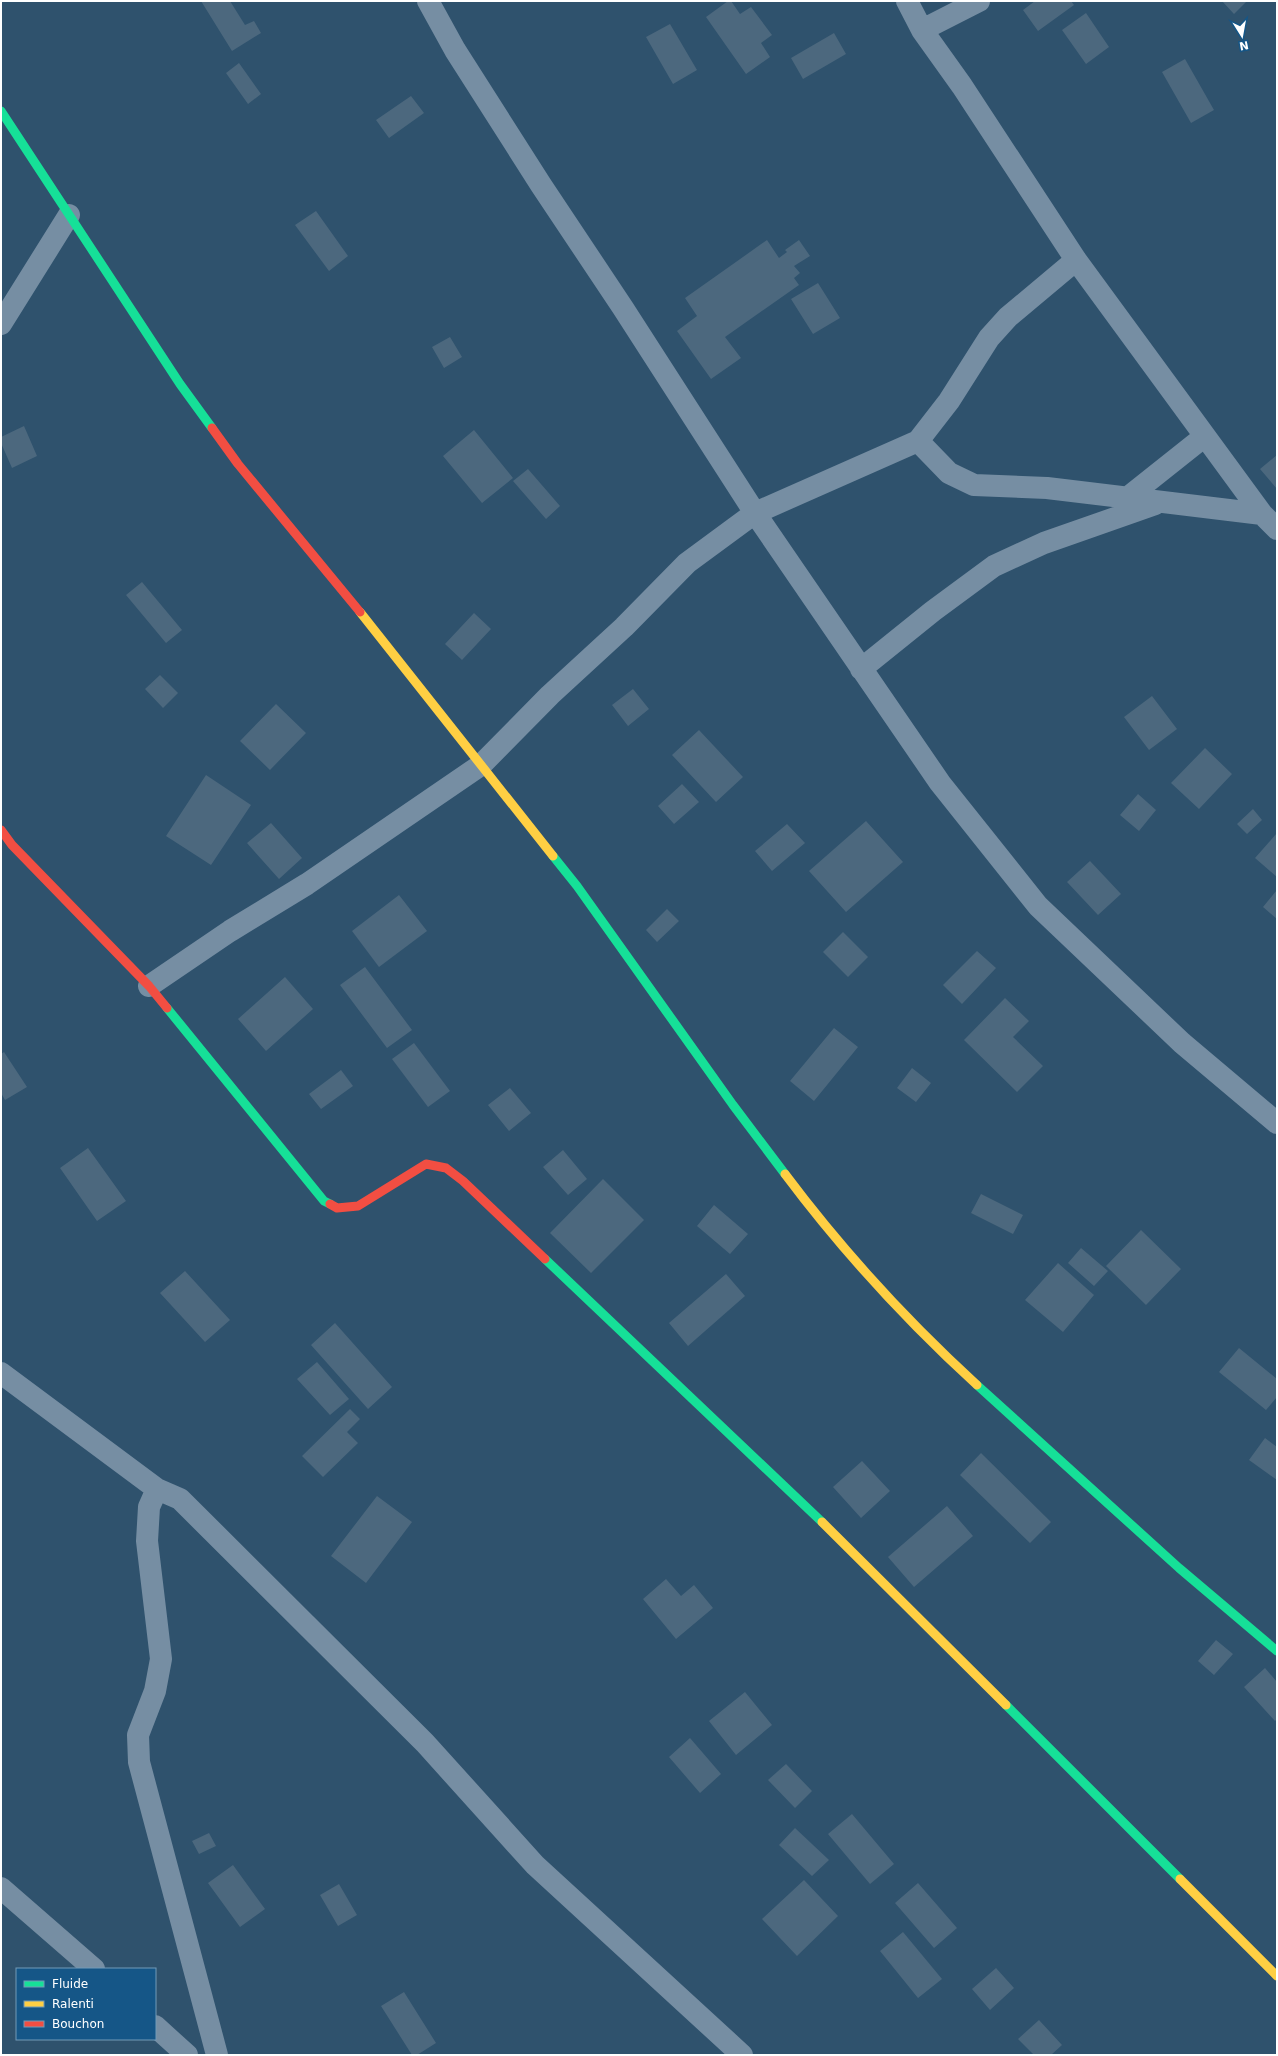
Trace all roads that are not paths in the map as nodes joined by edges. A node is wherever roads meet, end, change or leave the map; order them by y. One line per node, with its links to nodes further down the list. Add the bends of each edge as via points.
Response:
1 (428, 1): 13 (street, via 455,50 537,179)
2 (907, 1): 4 (street)
3 (979, 1): 4 (street)
4 (922, 30): 7 (street, via 962,86)
5 (1, 111): 6 (street)
6 (69, 215): 8 (street); 16 (street, via 180,384 238,464 340,587)
7 (1076, 260): 9 (street); 10 (street, via 1008,317 989,338 949,401)
8 (1, 324)
9 (1205, 436): 11 (street); 14 (street)
10 (918, 441): 11 (street, via 949,474 974,485 1047,488); 13 (street)
11 (1127, 498): 12 (street)
12 (1160, 502): 14 (street); 15 (street, via 1044,543 994,566)
13 (755, 513): 15 (street); 16 (street, via 688,563)
14 (1270, 522)
15 (861, 669): 19 (street, via 940,783 1038,906 1182,1044)
16 (481, 765): 18 (street, via 308,884 230,931); 22 (street, via 576,886 733,1105 821,1222 936,1348 1179,1568)
17 (1, 830): 18 (street, via 12,845)
18 (149, 986): 25 (street, via 324,1201 337,1208 358,1206 426,1164 446,1168 463,1181 872,1571)
19 (1277, 1123)
20 (1, 1373): 21 (street)
21 (157, 1488): 28 (street, via 149,1507 147,1541 161,1659 155,1691 138,1735 138,1762); 29 (street, via 180,1499 425,1743 535,1865)
22 (1277, 1651)
23 (1, 1888): 24 (street)
24 (93, 1968)
25 (1277, 1976)
26 (156, 2027): 27 (street)
27 (187, 2055)
28 (217, 2055)
29 (742, 2055)

